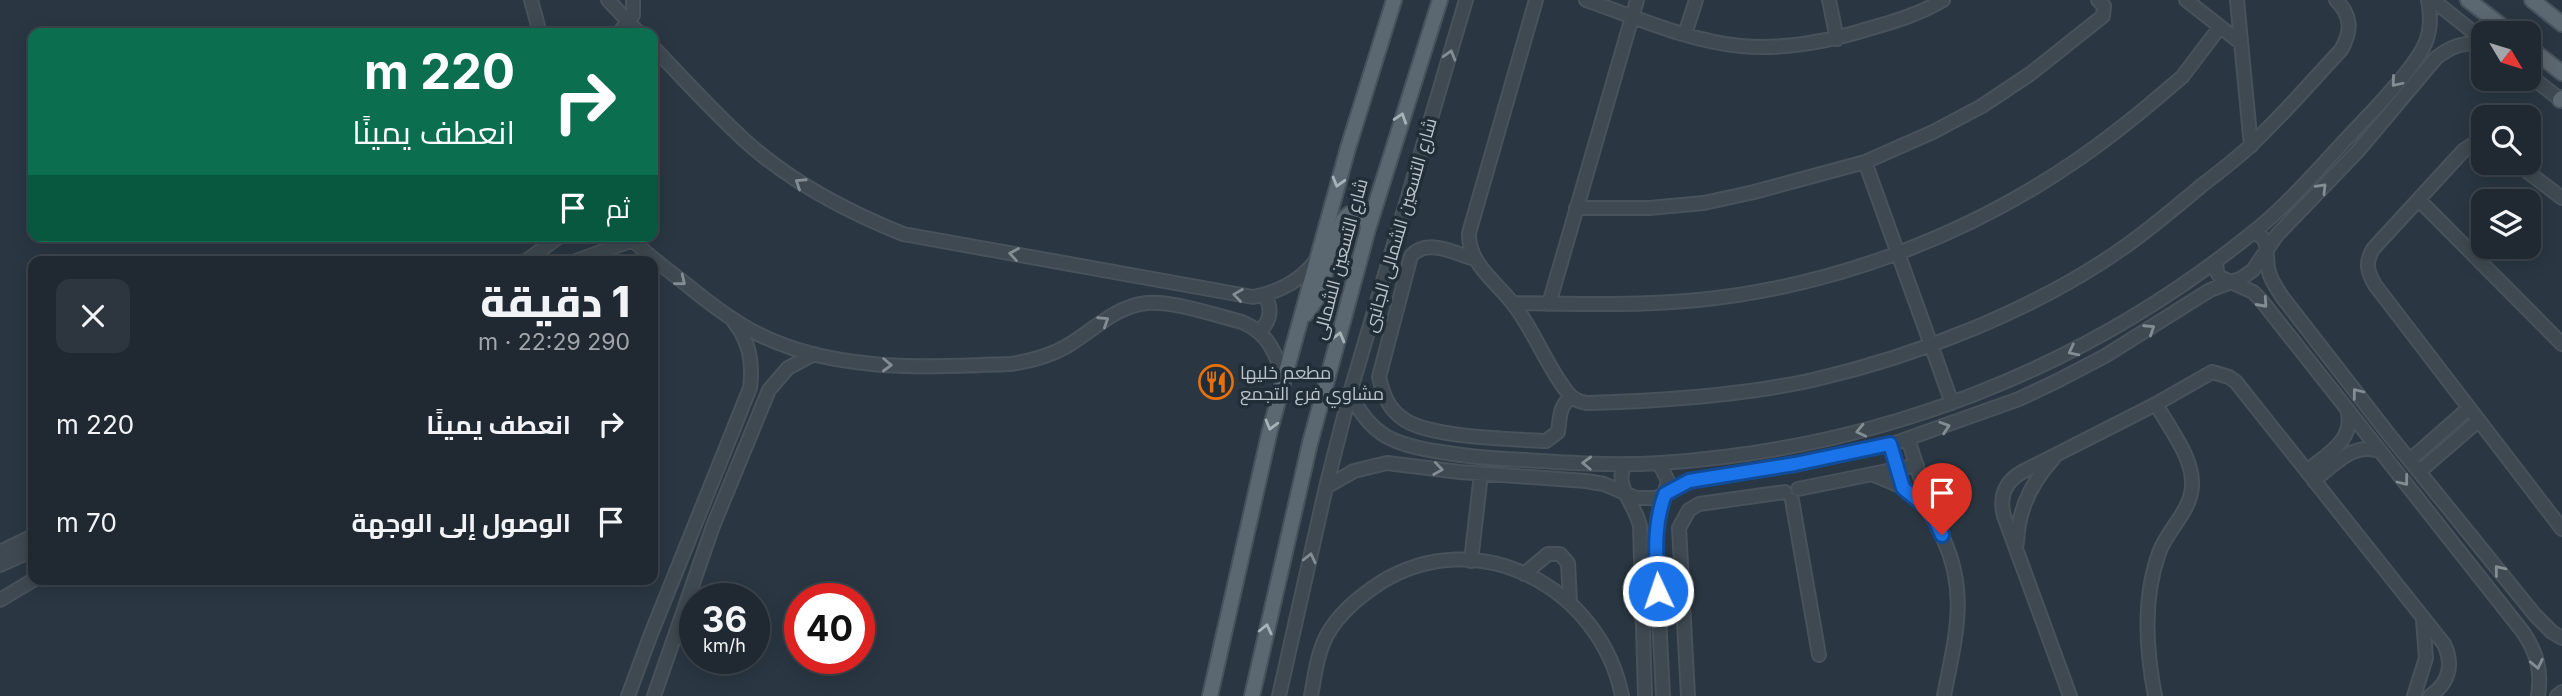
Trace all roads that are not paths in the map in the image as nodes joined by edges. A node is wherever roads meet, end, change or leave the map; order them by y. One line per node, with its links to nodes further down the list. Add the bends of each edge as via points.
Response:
1 (531, 0): 25 (street)
2 (607, 0): 22 (street)
3 (632, 0): 22 (street)
4 (1394, 0): 57 (main road, شارع التسعين الشمالى, one-way to 57)
5 (1440, 0): 47 (main road, شارع التسعين الشمالى, one-way to 5)
6 (1466, 0): 72 (street, شارع التسعين الشمالى الجانبى, one-way to 6)
7 (1536, 0): 59 (street, via 1469,233)
8 (1586, 0): 20 (street)
9 (1637, 0): 20 (street)
10 (1696, 0): 29 (street)
11 (1829, 0): 30 (street)
12 (1942, 0): 30 (street, via 1898,21)
13 (2098, 0): 42 (street, via 2104,6 2103,16 2031,75 1970,113)
14 (2186, 0): 24 (street)
15 (2238, 0): 31 (street)
16 (2336, 0): 40 (street, via 2350,22 2349,37)
17 (2430, 0): 28 (street); 35 (street, via 2429,29)
18 (2468, 0): 21 (main road)
19 (2532, 0): 23 (main road)
20 (1632, 16): 29 (street); 46 (street)
21 (2495, 21)
22 (629, 22): 26 (street); 27 (street)
23 (2562, 24)
24 (2220, 27): 31 (street); 53 (street, via 2175,83 2078,159 2006,203)
25 (539, 28)
26 (624, 28)
27 (634, 28)
28 (2471, 32)
29 (1685, 34): 30 (street, via 1739,46 1790,46)
30 (1837, 39)
31 (2241, 43): 40 (street)
32 (2471, 43): 36 (street, via 2447,50)
33 (658, 52): 62 (street, one-way to 33, via 1236,295 903,234 824,197 775,165 730,127)
34 (2541, 56): 37 (main road)
35 (2415, 60): 36 (street); 48 (street, one-way to 48, via 2302,187)
36 (2427, 69): 52 (street, one-way to 36)
37 (2562, 73)
38 (2541, 84): 39 (street)
39 (2561, 100)
40 (2250, 146): 68 (street, via 2153,226 2073,280)
41 (2471, 146): 45 (street)
42 (1864, 162): 46 (street, via 1704,203); 53 (street)
43 (2532, 175): 44 (street)
44 (2562, 198)
45 (2419, 200): 69 (street); 76 (street, via 2374,249 2368,272)
46 (1576, 208): 64 (street)
47 (1368, 229): 65 (main road, via 1361,215 1349,214 1343,220 1316,300); 119 (main road, شارع التسعين الشمالى, one-way to 47, via 1310,443)
48 (2252, 233): 52 (street, via 2265,239); 60 (street)
49 (552, 242): 54 (street)
50 (621, 242): 55 (street)
51 (636, 242): 56 (street, one-way to 56)
52 (2267, 249): 61 (street, via 2253,270); 84 (street, one-way to 52, via 2283,298 2269,273)
53 (1897, 253): 64 (street, via 1834,274 1726,297 1623,306); 68 (street)
54 (533, 256)
55 (588, 256)
56 (653, 256)
57 (1317, 258): 62 (street, via 1294,282); 65 (main road, شارع التسعين الشمالى)
58 (658, 260): 66 (street, one-way to 66)
59 (1475, 260): 63 (street); 73 (street, via 1427,246 1411,256 1379,377 1391,409 1419,427 1482,438 1546,441 1558,432 1563,406)
60 (2216, 261): 61 (street, via 2217,272); 74 (street, one-way to 74, via 2096,340)
61 (2230, 282): 77 (street, one-way to 77, via 2261,300); 79 (street, one-way to 61, via 2057,381)
62 (1264, 295): 67 (street, via 1270,314)
63 (1513, 303): 64 (street); 73 (street)
64 (1549, 304)
65 (1301, 318): 71 (main road, شارع التسعين الشمالى)
66 (732, 319): 70 (street, via 775,342); 116 (street, via 749,351 750,387)
67 (1259, 332): 70 (street, one-way to 67, via 868,365 1011,364 1054,353 1120,311 1146,303 1242,322); 71 (street, via 1272,346)
68 (1931, 345): 73 (street, via 1811,380 1726,394 1587,403); 74 (street)
69 (2562, 345)
70 (814, 354): 117 (street, via 788,368 769,390 704,550)
71 (1284, 377): 118 (main road, شارع التسعين الشمالى, one-way to 118)
72 (1350, 393): 81 (street, via 1365,420); 95 (street, شارع التسعين الشمالى الجانبى)
73 (1573, 398)
74 (1952, 404): 85 (street, one-way to 85, via 1900,422 1794,446)
75 (2156, 404): 83 (street); 93 (street, via 2212,372 2229,377); 128 (street, via 2189,463 2192,486 2153,574 2148,643)
76 (2469, 408): 78 (street); 84 (street)
77 (2347, 409): 82 (street); 93 (street, via 2349,424 2344,438)
78 (2478, 421): 90 (street); 101 (street)
79 (1908, 439): 80 (street); 88 (street)
80 (1890, 444): 89 (street); 99 (street, via 1689,481)
81 (1406, 446): 86 (street); 87 (street, one-way to 81, via 1483,458)
82 (2380, 451): 93 (street, via 2354,451); 131 (street, one-way to 131, via 2523,632 2540,671)
83 (2057, 454): 103 (street, via 2023,505); 103 (street, via 2014,477 2002,495)
84 (2410, 460): 90 (street)
85 (1659, 463): 87 (street); 99 (street, via 1668,481)
86 (1403, 464): 91 (street, one-way to 91); 95 (street, via 1370,466)
87 (1625, 464): 98 (street, via 1620,483)
88 (1917, 465): 89 (street); 94 (street)
89 (1898, 470): 92 (street); 96 (street)
90 (2419, 472): 113 (street, one-way to 90, via 2535,615)
91 (1481, 474): 98 (street, via 1586,481); 106 (street)
92 (1874, 475): 96 (street); 97 (street)
93 (2311, 476): 112 (street)
94 (1923, 485): 96 (street); 100 (street)
95 (1326, 487): 120 (street, شارع التسعين الشمالى الجانبى, one-way to 95)
96 (1903, 488): 100 (street)
97 (1792, 493): 114 (street); 125 (street, via 1699,505 1683,518 1679,528)
98 (1626, 494): 99 (street, via 1646,499); 123 (street, via 1640,526)
99 (1665, 494): 124 (street, via 1656,538)
100 (1931, 511): 126 (street, via 1953,559 1959,594)
101 (2562, 529)
102 (28, 538): 104 (street)
103 (2016, 550): 127 (street)
104 (0, 552)
105 (28, 553): 107 (street)
106 (1471, 561): 108 (street); 121 (street, via 1416,567 1366,592 1328,634 1318,657)
107 (0, 565)
108 (1524, 573): 111 (street); 111 (street, via 1548,554 1560,554 1568,563)
109 (28, 583): 110 (street)
110 (0, 600)
111 (1570, 602): 122 (street, via 1604,645)
112 (2422, 617): 129 (street, via 2426,659); 130 (street, via 2444,644 2449,663 2445,682)
113 (2562, 638)
114 (1819, 655)
115 (2562, 692): 132 (street)
116 (628, 696)
117 (654, 696)
118 (1210, 696)
119 (1252, 696)
120 (1279, 696)
121 (1311, 696)
122 (1622, 696)
123 (1645, 696)
124 (1663, 696)
125 (1688, 696)
126 (1944, 696)
127 (2070, 696)
128 (2155, 696)
129 (2414, 696)
130 (2431, 696)
131 (2539, 696)
132 (2557, 696)

